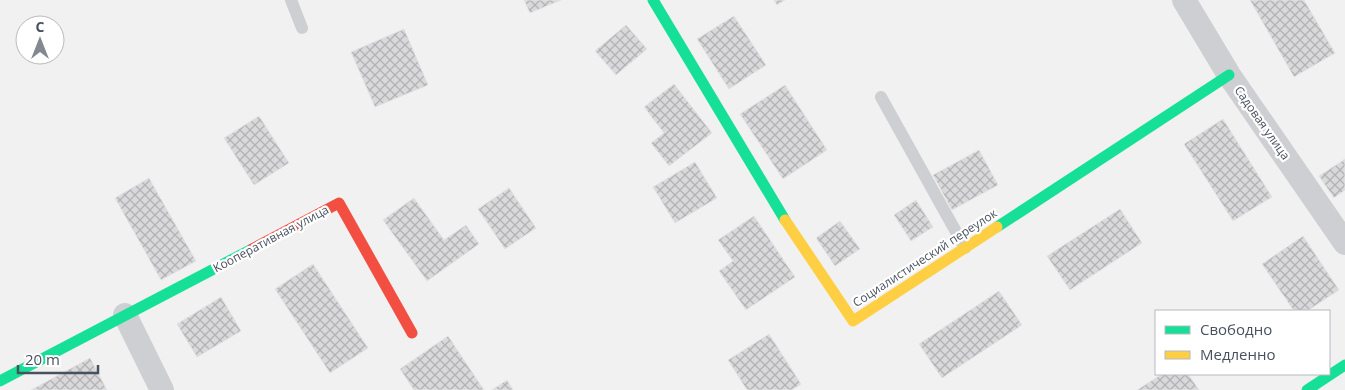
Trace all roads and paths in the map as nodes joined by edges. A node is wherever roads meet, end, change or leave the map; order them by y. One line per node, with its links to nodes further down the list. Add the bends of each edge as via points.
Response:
1 (291, 0): 4 (lane)
2 (653, 0): 8 (street, Социалистический переулок, via 786,222 853,321)
3 (1184, 0): 5 (street, Садовая улица)
4 (302, 28)
5 (1229, 75): 7 (street, Садовая улица); 8 (street, Социалистический переулок)
6 (881, 97): 8 (lane)
7 (1345, 243)
8 (965, 248)
9 (125, 315): 10 (street, Кооперативная улица, via 339,203); 14 (street, Кооперативная улица); 15 (street)
10 (412, 333)
11 (1345, 365): 12 (street)
12 (1330, 375)
13 (1330, 375): 16 (street)
14 (0, 381)
15 (162, 390)
16 (1307, 390)

